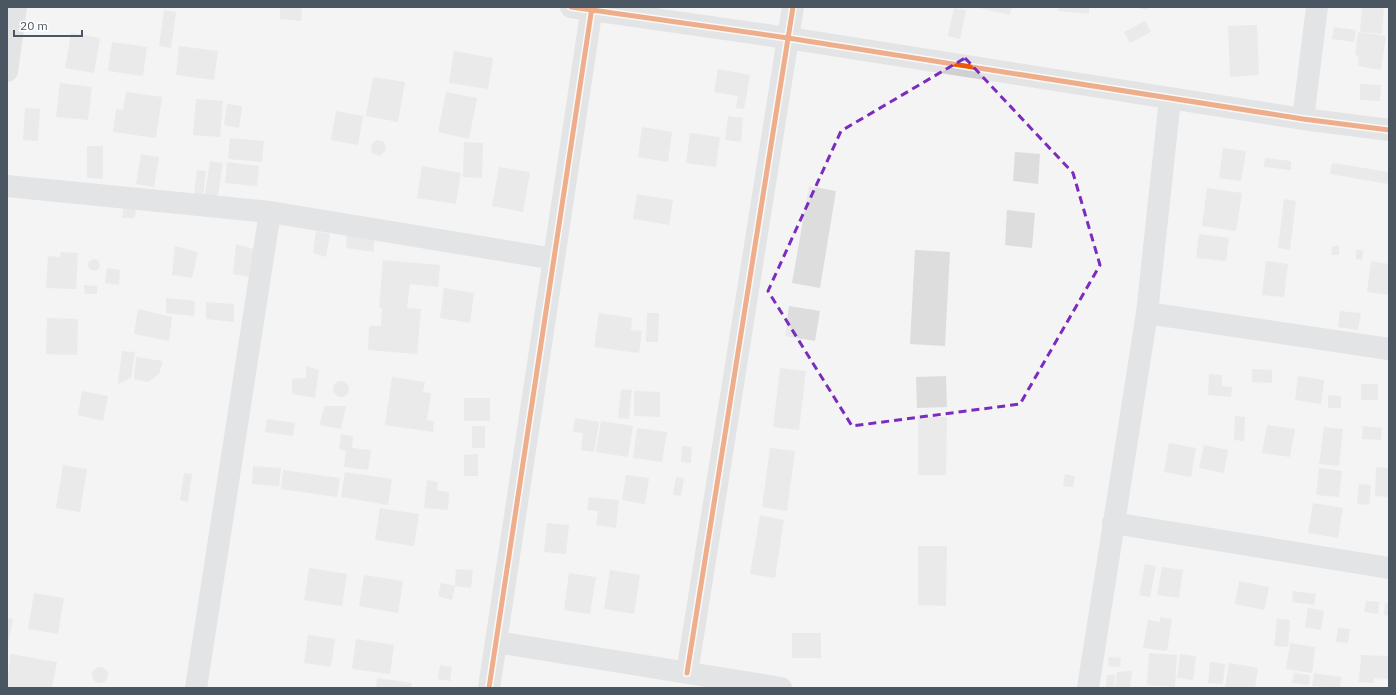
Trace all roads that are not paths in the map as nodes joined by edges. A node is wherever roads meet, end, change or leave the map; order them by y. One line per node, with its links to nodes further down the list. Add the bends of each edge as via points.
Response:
1 (16, 7): 6 (street)
2 (793, 7): 5 (street)
3 (1317, 7): 8 (street)
4 (585, 8): 5 (street); 12 (street)
5 (788, 38): 7 (street); 18 (street)
6 (7, 71)
7 (1170, 99): 8 (street); 13 (street)
8 (1303, 119): 9 (street)
9 (1389, 130)
10 (7, 186): 11 (street)
11 (270, 212): 12 (street); 19 (street)
12 (554, 259): 17 (street)
13 (1147, 313): 14 (street); 15 (street)
14 (1389, 349)
15 (1113, 523): 16 (street); 22 (street)
16 (1389, 568)
17 (496, 642): 18 (street); 20 (street)
18 (687, 672): 21 (street)
19 (196, 688)
20 (489, 688)
21 (781, 688)
22 (1088, 688)

